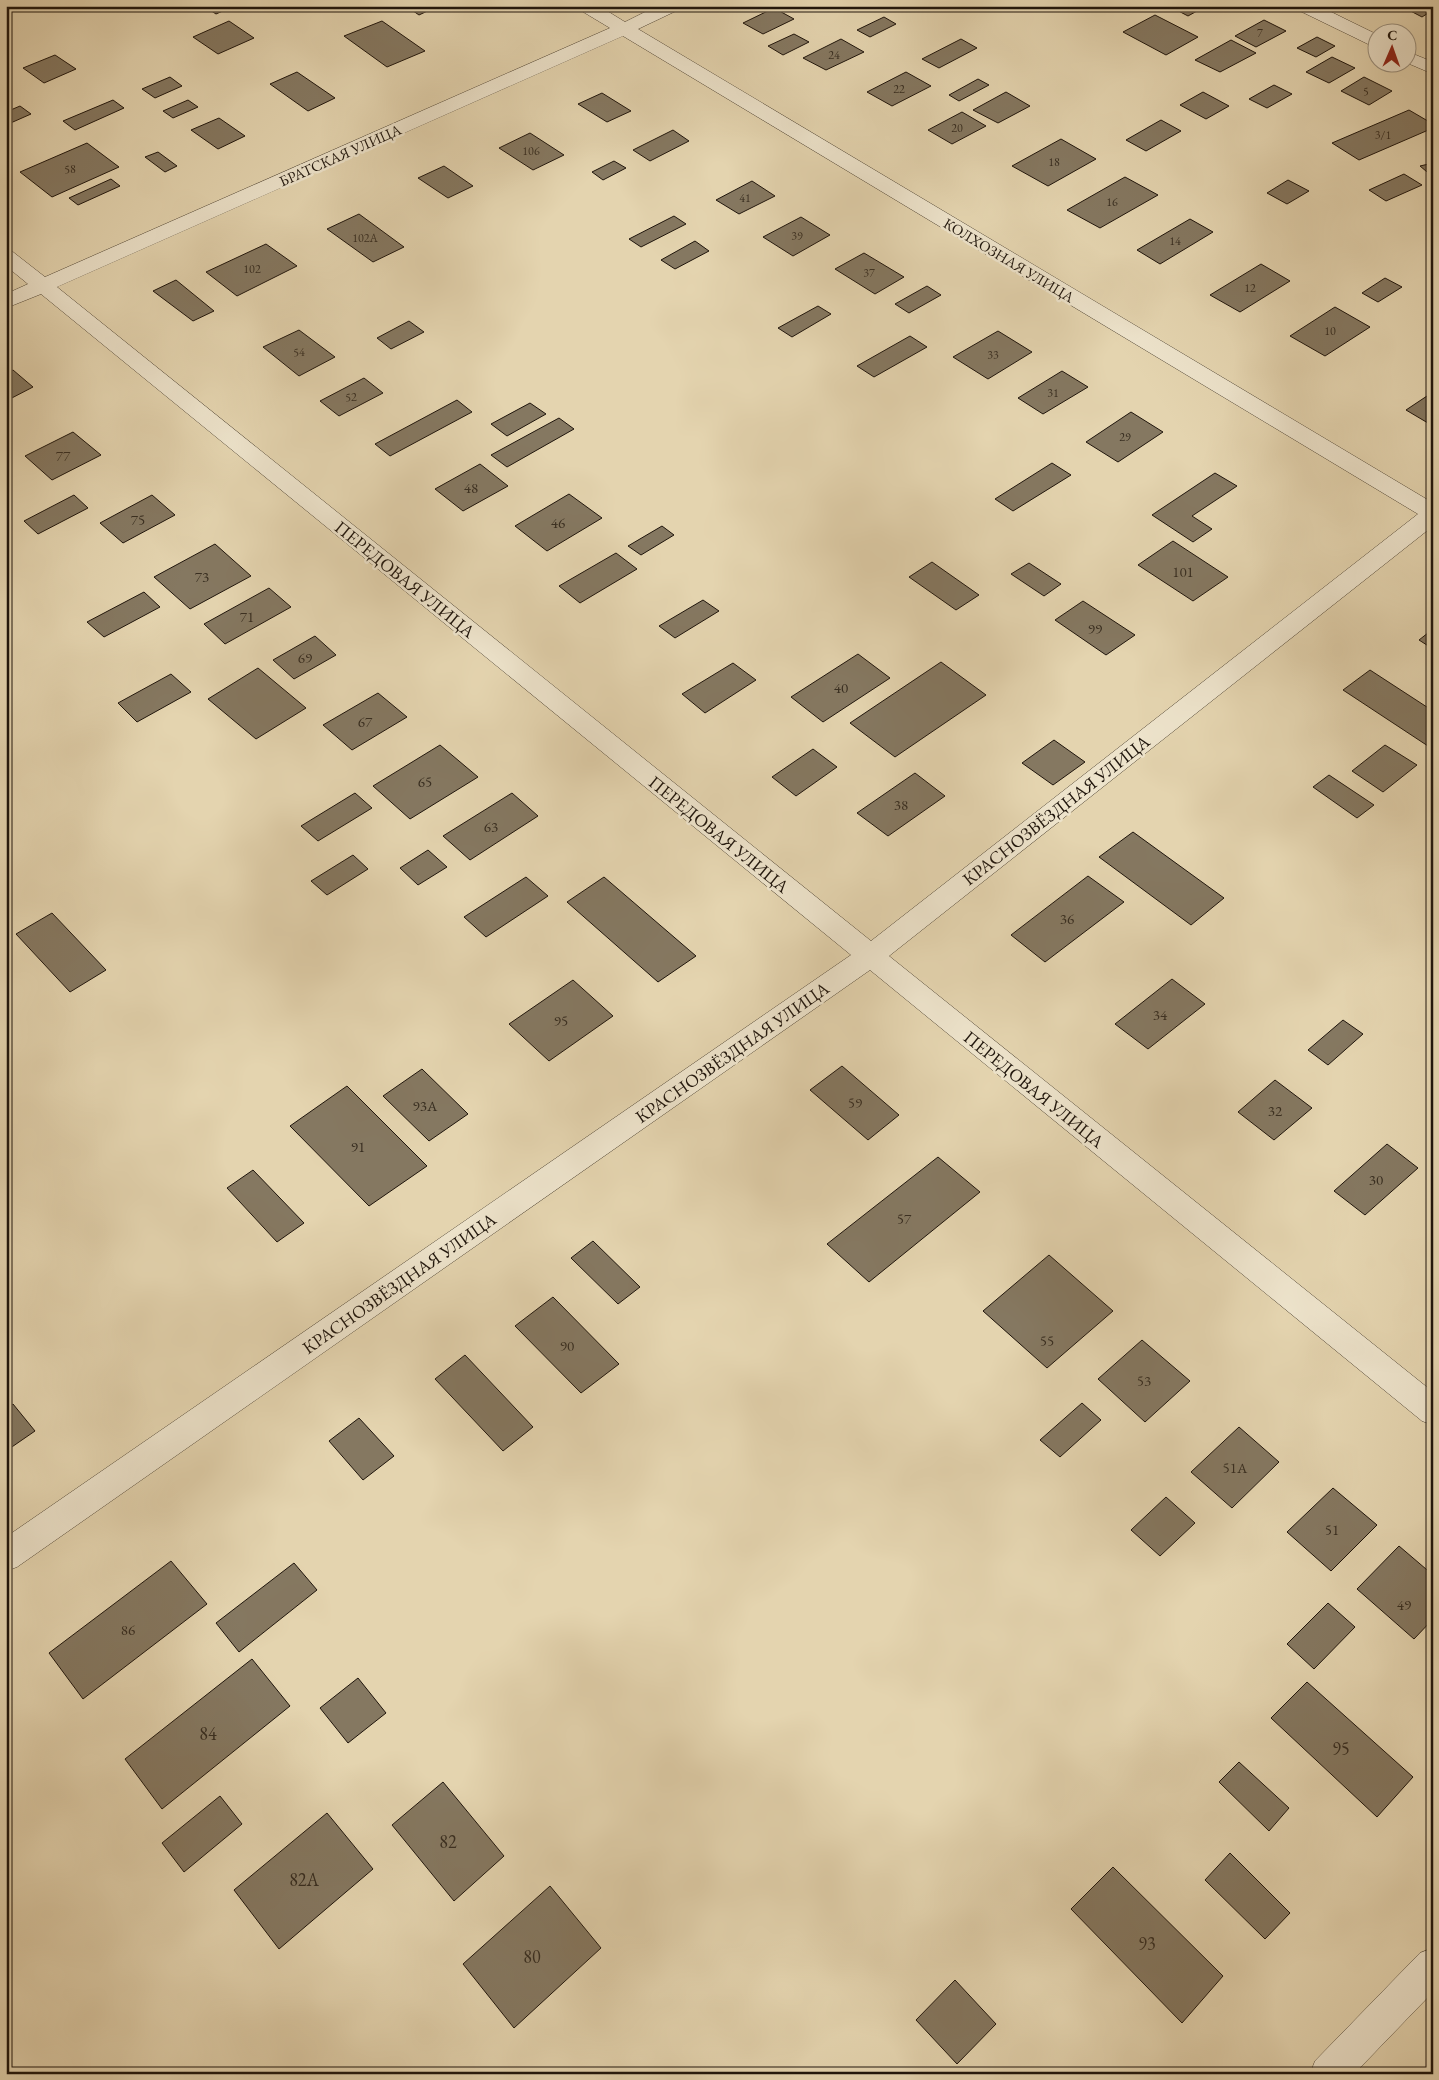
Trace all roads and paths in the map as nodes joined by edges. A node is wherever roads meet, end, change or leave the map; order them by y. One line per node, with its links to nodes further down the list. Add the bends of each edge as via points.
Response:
1 (586, 6): 4 (street, КОЛХОЗНАЯ УЛИЦА)
2 (672, 6): 4 (street, БРАТСКАЯ УЛИЦА)
3 (1304, 6): 5 (street)
4 (624, 29): 9 (street, БРАТСКАЯ УЛИЦА); 11 (street, КОЛХОЗНАЯ УЛИЦА)
5 (1366, 37)
6 (1416, 61): 7 (street)
7 (1433, 69)
8 (6, 256): 9 (street, ПЕРЕДОВАЯ УЛИЦА)
9 (43, 286): 10 (street, БРАТСКАЯ УЛИЦА); 12 (street, ПЕРЕДОВАЯ УЛИЦА)
10 (6, 302)
11 (1433, 514): 12 (street, КРАСНОЗВЁЗДНАЯ УЛИЦА)
12 (870, 956): 13 (street, ПЕРЕДОВАЯ УЛИЦА); 14 (street, КРАСНОЗВЁЗДНАЯ УЛИЦА)
13 (1433, 1411)
14 (6, 1556)
15 (1433, 1966): 16 (street)
16 (1328, 2074)

